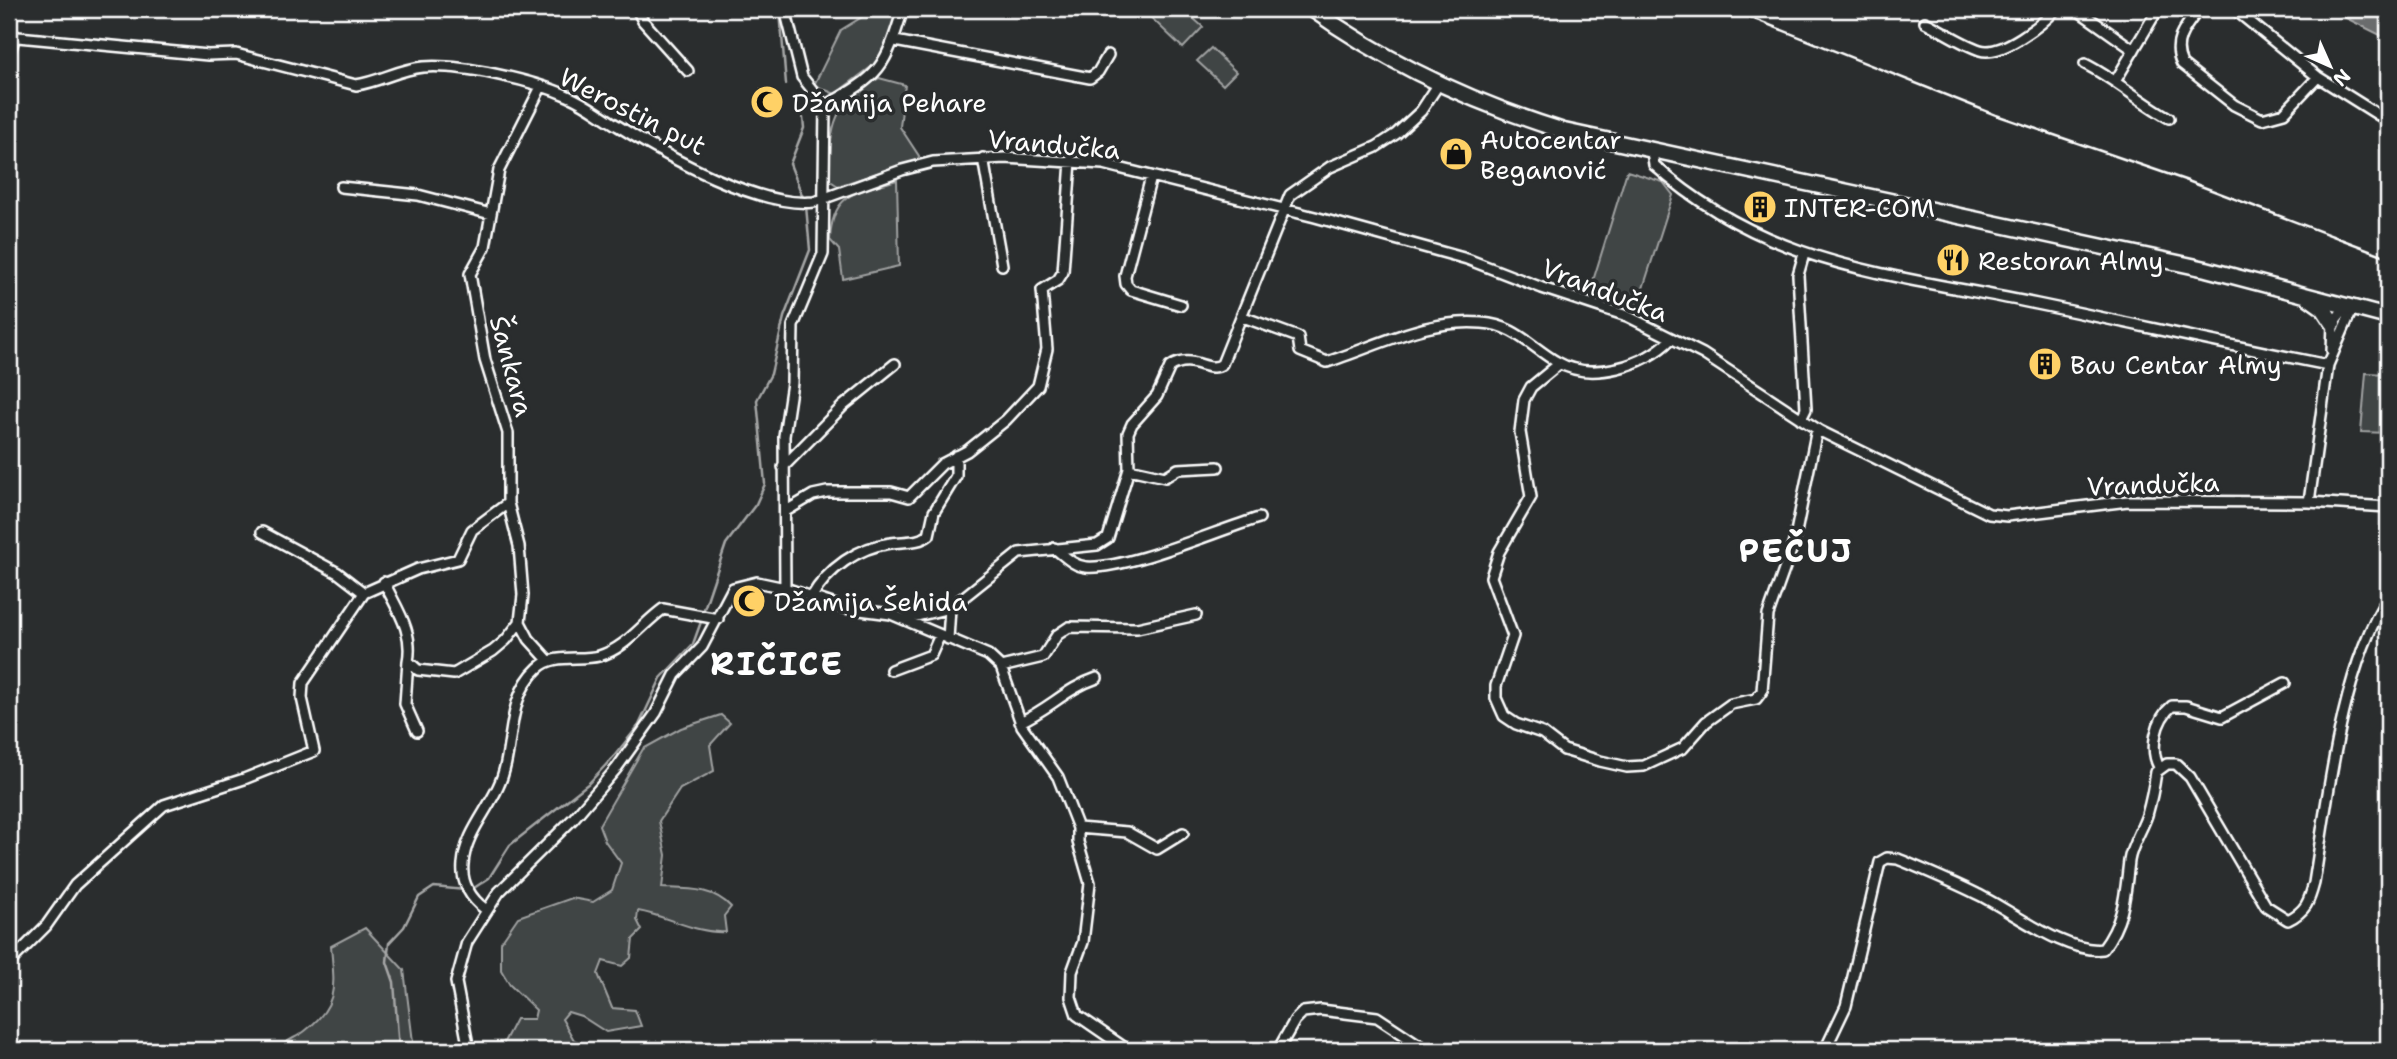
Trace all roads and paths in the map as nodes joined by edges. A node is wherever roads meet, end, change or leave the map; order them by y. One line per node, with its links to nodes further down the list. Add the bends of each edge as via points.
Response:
1 (637, 9): 17 (street)
2 (786, 9): 22 (street, via 802,77)
3 (903, 9): 12 (street)
4 (1312, 9): 20 (main road, via 1356,40)
5 (2056, 9): 10 (street, via 2032,31 2000,48 1983,51)
6 (2076, 9): 13 (street)
7 (2158, 9): 13 (street)
8 (2199, 9): 18 (street, via 2181,34 2179,57 2234,105 2262,119 2284,113)
9 (2234, 9): 18 (street)
10 (1926, 22)
11 (12, 34): 14 (street); 21 (street, Werostin put, via 236,54 356,85 413,69 462,68)
12 (895, 41): 15 (street, via 1090,78); 22 (street, via 883,66)
13 (2134, 50): 19 (street)
14 (9, 55)
15 (1108, 55)
16 (2085, 64): 19 (street)
17 (688, 71)
18 (2318, 77): 24 (street)
19 (2116, 80): 23 (street, via 2127,94)
20 (1438, 85): 25 (main road, via 1533,121); 31 (street, via 1421,111 1396,134 1304,184 1290,195)
21 (541, 88): 30 (street, Werostin put, via 585,104 670,156 766,199 806,202); 32 (street, Šankara, via 499,170)
22 (825, 106): 30 (street)
23 (2169, 118)
24 (2388, 121)
25 (1652, 152): 33 (street, via 1654,165 1697,201 1749,231); 35 (main road)
26 (983, 158): 27 (street, Vrandučka); 30 (street, Vrandučka, via 933,162); 34 (street)
27 (1071, 161): 28 (street, Vrandučka); 48 (street, via 1063,272 1042,290 1046,349 1038,386 1006,420)
28 (1152, 177): 31 (street, Vrandučka); 36 (street, via 1126,284 1131,290)
29 (341, 187): 32 (street, via 418,195)
30 (823, 197): 49 (street, via 822,254 793,326)
31 (1283, 210): 38 (street); 41 (street, Vrandučka, via 1467,259 1627,316)
32 (491, 214): 53 (street, Šankara, via 485,247 470,274 485,360 508,433)
33 (1804, 254): 45 (street, via 1887,277); 46 (street, via 1798,275 1806,409)
34 (1002, 265)
35 (2299, 291): 37 (main road); 40 (main road, via 2323,308)
36 (1181, 304)
37 (2350, 306): 39 (main road); 40 (street); 42 (street)
38 (1243, 317): 44 (street, via 1298,337 1300,351 1327,362 1381,341 1457,322 1502,326); 51 (street, via 1217,368 1186,360 1170,367 1157,396 1128,433)
39 (2388, 317)
40 (2333, 323): 42 (street)
41 (1671, 339): 44 (street, via 1617,370 1601,373); 46 (street, Vrandučka, via 1703,354)
42 (2332, 354): 45 (street)
43 (895, 364): 49 (street, via 843,406)
44 (1559, 364): 47 (street, via 1531,387 1524,400 1520,432 1531,497 1499,552 1491,576 1513,636 1497,678 1496,698 1504,716 1516,724 1542,733 1574,754 1600,761 1644,766 1683,748 1706,722 1731,704 1756,699 1762,691 1768,615 1794,542)
45 (2328, 365): 52 (street)
46 (1801, 419): 47 (street, Vrandučka)
47 (1816, 429): 52 (street, Vrandučka, via 1989,514 2007,516 2128,501)
48 (956, 456): 55 (street, via 905,499 891,492 827,492); 62 (street, via 956,476 934,512 929,535 888,543 842,562 827,574)
49 (783, 467): 55 (street)
50 (1217, 467): 51 (street, via 1178,469 1165,477)
51 (1129, 469): 58 (street, via 1108,538 1097,545)
52 (2309, 502): 54 (street, Vrandučka)
53 (508, 503): 59 (street, via 472,530 458,559); 68 (street, Šankara, via 519,546)
54 (2388, 506)
55 (786, 511): 60 (street)
56 (1259, 518): 58 (street, via 1100,566 1073,564)
57 (262, 532): 61 (street, via 338,573)
58 (1054, 548): 64 (street, via 1014,555)
59 (384, 582): 61 (street); 71 (street, via 407,628)
60 (785, 588): 62 (street); 66 (street, via 757,582 733,589)
61 (363, 593): 82 (street, via 303,683 314,751 164,805 75,885 46,926)
62 (811, 598): 67 (street)
63 (2388, 598): 78 (street, via 2371,622 2347,705 2314,883 2302,913 2288,920 2266,905 2185,769 2176,764)
64 (950, 608): 67 (street); 69 (street)
65 (1196, 615): 72 (street, via 1137,628 1069,626 1043,657)
66 (718, 619): 70 (street, via 663,609 620,647 599,656); 81 (street, via 616,769)
67 (905, 619): 69 (street)
68 (520, 622): 70 (street); 71 (street, via 506,640 454,674 418,670)
69 (944, 637): 72 (street, via 988,655); 73 (street, via 932,655)
70 (548, 660): 81 (street, via 531,675 519,697 499,786 466,845 462,867 469,896)
71 (408, 661): 77 (street, via 405,704)
72 (1001, 667): 76 (street)
73 (891, 670)
74 (1097, 678): 76 (street, via 1070,688 1048,708)
75 (2286, 683): 78 (street, via 2222,717 2180,705 2168,709 2153,744)
76 (1020, 722): 79 (street, via 1058,777)
77 (417, 732)
78 (2160, 767): 87 (street, via 2129,858 2123,911 2103,949 2093,950 2037,929 1979,895 1898,859 1880,862 1846,1006)
79 (1078, 828): 80 (street, via 1127,832 1157,849); 84 (street, via 1090,883 1071,997 1077,1015)
80 (1183, 834)
81 (485, 909): 83 (street, via 467,942 456,982)
82 (9, 963)
83 (469, 1050)
84 (1128, 1050)
85 (1278, 1050): 86 (street, via 1303,1012 1321,1010 1377,1017)
86 (1427, 1050)
87 (1825, 1050)

